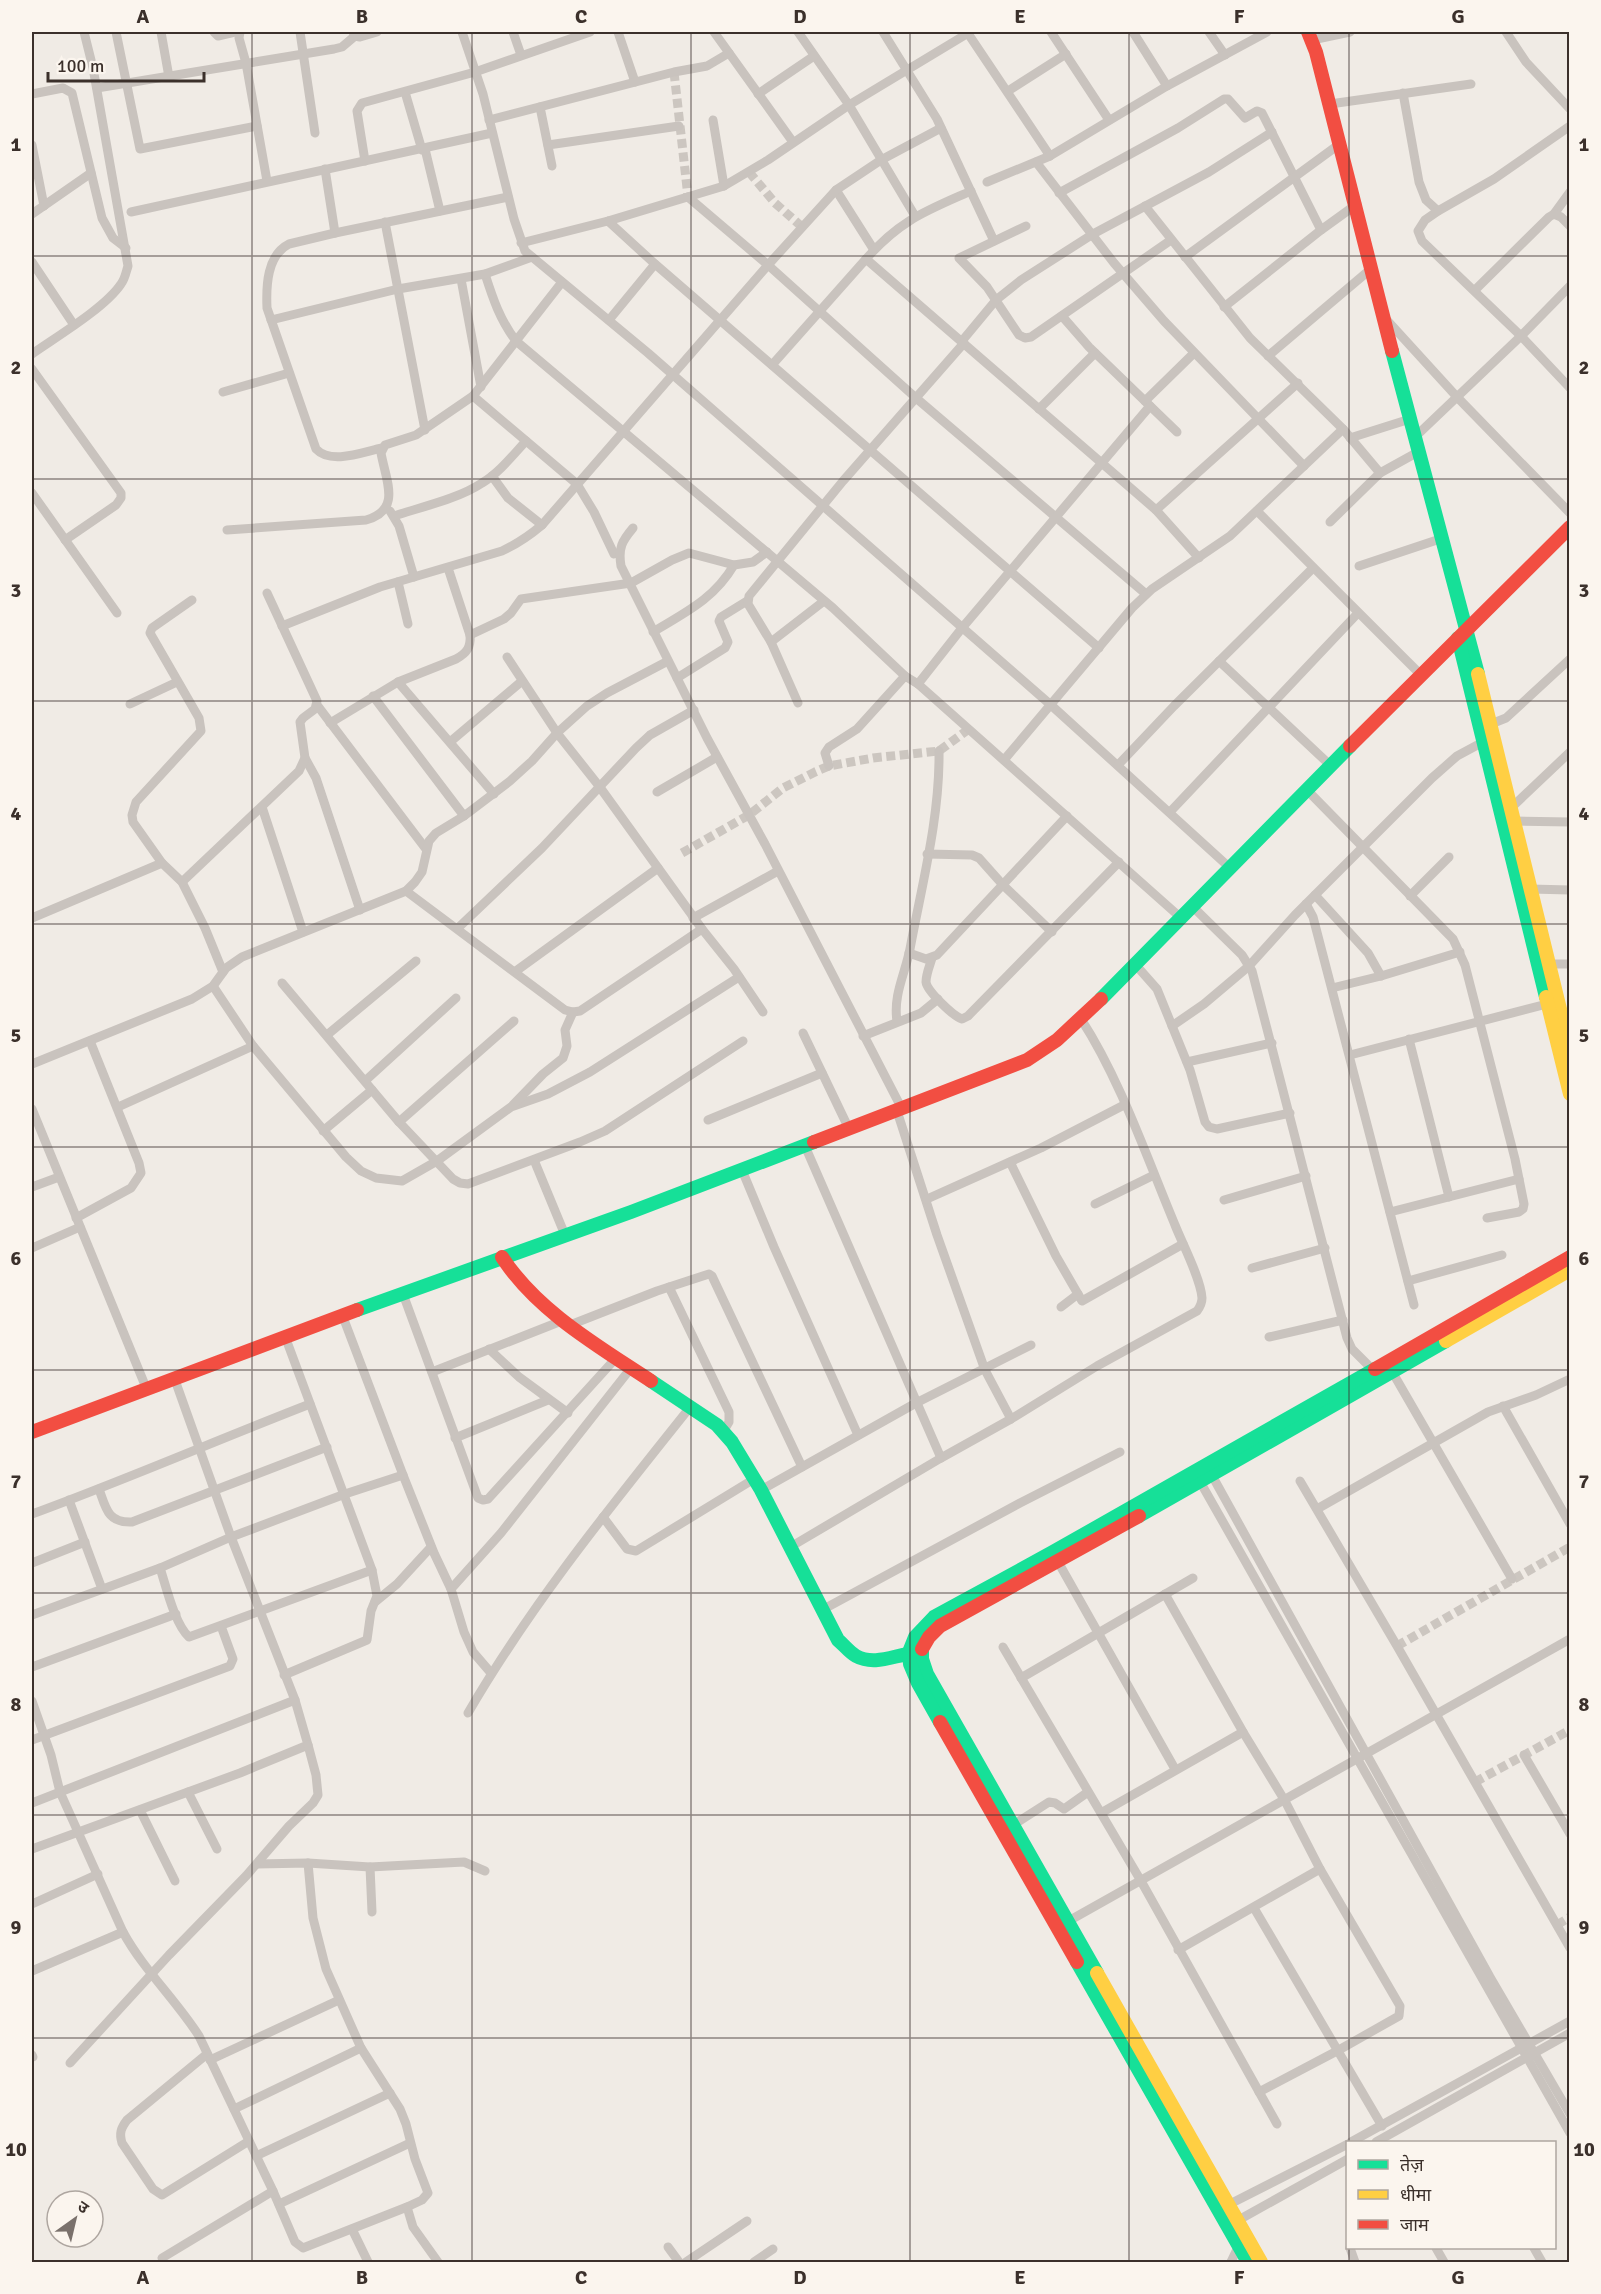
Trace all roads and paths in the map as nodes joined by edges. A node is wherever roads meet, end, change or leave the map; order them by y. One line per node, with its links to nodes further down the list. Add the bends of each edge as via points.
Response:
1 (84, 32): 40 (street)
2 (116, 32): 37 (street)
3 (161, 32): 35 (street)
4 (214, 32): 5 (street, via 218,36)
5 (236, 32)
6 (240, 32): 32 (street)
7 (300, 32): 26 (street)
8 (377, 32): 23 (street, via 360,37)
9 (462, 32): 34 (street)
10 (513, 32): 29 (street)
11 (590, 32): 24 (street)
12 (618, 32): 36 (street)
13 (714, 32): 27 (street)
14 (798, 32): 31 (street)
15 (883, 32): 33 (street)
16 (968, 32): 33 (street); 42 (street)
17 (1051, 32): 28 (street)
18 (1133, 32): 39 (street)
19 (1209, 32): 30 (street)
20 (1267, 32): 30 (street)
21 (1350, 32): 25 (street)
22 (1506, 32): 49 (street, via 1526,62)
23 (354, 34): 26 (street, via 342,48)
24 (560, 36): 29 (street)
25 (1310, 36): 46 (street)
26 (303, 53): 32 (street); 58 (street)
27 (729, 53): 36 (street, via 706,66); 45 (street)
28 (1066, 54): 42 (street); 52 (street)
29 (521, 55): 34 (street)
30 (1225, 55): 39 (street)
31 (814, 56): 45 (street); 47 (street)
32 (246, 63): 35 (street); 53 (street)
33 (908, 69): 47 (street); 56 (street)
34 (475, 72): 41 (street); 50 (street)
35 (169, 77): 37 (street)
36 (634, 82): 48 (street)
37 (126, 84): 40 (street); 53 (street, via 140,149)
38 (1471, 84): 43 (street)
39 (1167, 86): 52 (street)
40 (97, 88): 101 (street)
41 (405, 92): 64 (street); 67 (street, via 358,106)
42 (1008, 92): 65 (street)
43 (1403, 93): 46 (street); 86 (street, via 1419,182 1426,200)
44 (32, 94): 71 (street, via 63,88 72,93)
45 (758, 94): 60 (street)
46 (1330, 104): 61 (street)
47 (849, 105): 60 (street); 66 (street)
48 (540, 107): 50 (street); 63 (street)
49 (1569, 109)
50 (489, 120): 59 (street)
51 (713, 120): 75 (street)
52 (1109, 120): 65 (street)
53 (257, 126): 73 (street)
54 (679, 126): 63 (street)
55 (1569, 126): 86 (street, via 1502,174)
56 (941, 128): 66 (street); 77 (street)
57 (1272, 132): 72 (street); 79 (street, via 1262,112 1245,118 1232,101 1224,99); 84 (street)
58 (315, 133)
59 (492, 133): 64 (street); 80 (street)
60 (793, 142): 75 (street)
61 (1341, 143): 72 (street); 82 (street)
62 (32, 145): 83 (street)
63 (548, 145): 69 (street)
64 (424, 149): 67 (street); 85 (street)
65 (1050, 156): 68 (street)
66 (881, 160): 76 (street); 90 (street)
67 (365, 161): 70 (street)
68 (1036, 162): 74 (street); 79 (street)
69 (552, 166)
70 (325, 169): 73 (street); 96 (street)
71 (92, 173): 83 (street); 101 (street, via 102,218 113,238)
72 (1295, 176): 95 (street); 104 (street)
73 (267, 182): 87 (street)
74 (987, 182)
75 (724, 186): 81 (street)
76 (836, 190): 102 (street); 108 (street)
77 (971, 191): 90 (street); 99 (street)
78 (1569, 192): 89 (street)
79 (1059, 193): 97 (street)
80 (508, 197): 85 (street); 100 (street)
81 (688, 197): 91 (street); 108 (street)
82 (1357, 204): 95 (street); 109 (street)
83 (44, 206): 88 (street)
84 (1145, 206): 97 (street); 98 (street)
85 (440, 211): 92 (street)
86 (1438, 211): 116 (street, via 1420,225 1419,236)
87 (131, 212)
88 (32, 214)
89 (1554, 214): 94 (street); 116 (street)
90 (915, 216): 102 (street)
91 (608, 221): 100 (street); 107 (street)
92 (385, 222): 96 (street); 115 (street)
93 (1026, 226): 99 (street)
94 (1569, 226)
95 (1321, 230): 118 (street)
96 (335, 233): 122 (street, via 289,244 279,252 272,262 267,287)
97 (1093, 234): 110 (street); 117 (street)
98 (1171, 240): 104 (street); 110 (street)
99 (994, 241): 117 (street, via 959,258)
100 (521, 243): 103 (street)
101 (126, 248): 125 (street, via 128,266 122,282)
102 (874, 250): 105 (street)
103 (532, 257): 111 (street); 113 (street)
104 (1185, 257): 118 (street)
105 (866, 259): 119 (street); 128 (street)
106 (32, 262): 125 (street)
107 (655, 264): 123 (street); 124 (street)
108 (768, 265): 119 (street); 124 (street)
109 (1372, 268): 121 (street); 132 (street)
110 (1122, 273): 120 (street); 130 (street)
111 (485, 274): 112 (street); 127 (street, via 495,308)
112 (461, 279): 115 (street); 139 (street)
113 (562, 282): 123 (street); 127 (street)
114 (1569, 286): 126 (street)
115 (398, 289): 122 (street); 149 (street)
116 (1475, 290): 126 (street)
117 (996, 300): 120 (street, via 1025,338); 128 (street)
118 (1224, 307): 132 (street)
119 (821, 312): 133 (street); 143 (street)
120 (1062, 316): 129 (street)
121 (1384, 317): 142 (street); 147 (street)
122 (271, 320): 135 (street)
123 (609, 320): 136 (street)
124 (720, 320): 133 (street); 136 (street)
125 (74, 325): 131 (street)
126 (1521, 336): 138 (street); 142 (street)
127 (516, 341): 139 (street); 150 (street)
128 (963, 342): 143 (street); 145 (street)
129 (1095, 353): 144 (street); 145 (street)
130 (1194, 353): 144 (street); 146 (street)
131 (32, 354)
132 (1268, 356): 137 (street)
133 (772, 365): 156 (street)
134 (32, 369): 177 (street, via 121,493 116,505)
135 (289, 373): 140 (street); 155 (street, via 320,454 339,457)
136 (672, 374): 150 (street); 164 (street)
137 (1298, 383): 146 (street); 148 (street)
138 (1569, 386)
139 (481, 387): 141 (street)
140 (223, 392)
141 (473, 396): 149 (street); 154 (street)
142 (1457, 397): 152 (street); 168 (street)
143 (916, 398): 156 (street); 170 (street)
144 (1147, 404): 151 (street); 158 (street)
145 (1039, 409): 158 (street)
146 (1258, 419): 159 (street); 166 (street)
147 (1410, 419): 152 (street); 153 (street)
148 (1343, 429): 153 (street); 159 (street)
149 (425, 430): 155 (street)
150 (623, 431): 162 (street); 178 (street)
151 (1177, 432)
152 (1415, 437): 157 (street)
153 (1350, 438): 160 (street)
154 (526, 441): 161 (street); 162 (street)
155 (382, 448): 165 (street, via 390,499)
156 (870, 451): 164 (street); 186 (street)
157 (1418, 452): 160 (street); 176 (street)
158 (1102, 462): 166 (street); 170 (street)
159 (1304, 466): 167 (street)
160 (1380, 473): 171 (street)
161 (492, 476): 169 (street, via 468,490); 172 (street, via 508,498)
162 (577, 484): 172 (street); 179 (street)
163 (32, 493): 177 (street)
164 (823, 506): 181 (street); 199 (street)
165 (387, 507): 169 (street); 175 (street, via 366,520)
166 (1156, 510): 180 (street)
167 (1257, 511): 180 (street); 185 (street)
168 (1569, 513)
169 (394, 516): 187 (street)
170 (1056, 517): 186 (street); 191 (street)
171 (1330, 522)
172 (542, 525): 184 (street, via 502,551)
173 (1569, 527): 201 (street)
174 (633, 528): 189 (street, via 621,543 619,553)
175 (227, 530)
176 (1443, 538): 183 (street); 201 (street)
177 (65, 540): 195 (street)
178 (767, 552): 181 (street); 182 (street, via 753,562)
179 (615, 554)
180 (1199, 558): 191 (street)
181 (777, 561): 193 (street); 194 (street)
182 (734, 565): 189 (street, via 689,553); 200 (street, via 710,597)
183 (1359, 566)
184 (448, 568): 187 (street); 202 (street)
185 (1313, 568): 196 (street); 207 (street)
186 (1010, 571): 199 (street); 204 (street)
187 (414, 578): 188 (street)
188 (398, 582): 197 (street); 198 (street)
189 (631, 584): 200 (street); 202 (street, via 521,599 504,619)
190 (267, 593): 198 (street)
191 (1146, 594): 204 (street)
192 (192, 600): 213 (street, via 150,633)
193 (747, 601): 203 (street); 211 (street, via 719,621 728,642 725,648)
194 (824, 601): 203 (street); 210 (street)
195 (117, 613)
196 (1358, 613): 209 (street); 221 (street)
197 (408, 624)
198 (282, 626): 219 (street)
199 (962, 628): 215 (street); 220 (street)
200 (653, 632): 208 (street)
201 (1463, 633): 209 (street); 224 (street)
202 (470, 635): 214 (street, via 471,643 464,655)
203 (771, 642): 217 (street)
204 (1099, 648): 220 (street)
205 (507, 657): 212 (street)
206 (1569, 659): 224 (street, via 1506,718)
207 (1219, 661): 221 (street); 232 (street)
208 (668, 662): 211 (street); 225 (street, via 607,693)
209 (1421, 675): 233 (street)
210 (905, 676): 215 (street); 234 (street, via 857,729 829,747 825,753)
211 (677, 678): 222 (street)
212 (522, 681): 225 (street); 226 (street)
213 (177, 682): 218 (street); 250 (street, via 199,718 201,731 136,802 132,815)
214 (398, 682): 216 (street); 226 (street)
215 (918, 684): 231 (street)
216 (373, 696): 223 (street); 242 (street)
217 (798, 703)
218 (130, 704)
219 (317, 705): 223 (street); 230 (street, via 300,722)
220 (1052, 706): 231 (street); 232 (street)
221 (1269, 707): 233 (street); 240 (street)
222 (694, 710): 229 (street); 235 (street, via 650,735)
223 (330, 723): 246 (street)
224 (1485, 732): 241 (street); 245 (street, via 1432,778); 288 (street)
225 (557, 733): 235 (street); 238 (street)
226 (450, 742): 238 (street)
227 (939, 751): 247 (street, via 939,780)
228 (1569, 752): 241 (street)
229 (717, 757): 237 (street); 253 (street)
230 (305, 758): 239 (street, via 299,771); 263 (street, via 316,777)
231 (1004, 760): 243 (street)
232 (1118, 765): 240 (street)
233 (1330, 765): 236 (street)
234 (829, 766)
235 (599, 786): 252 (street); 267 (street, via 543,848)
236 (1306, 789): 245 (street); 251 (street)
237 (657, 792)
238 (494, 794): 242 (street)
239 (262, 807): 254 (street); 269 (street)
240 (1170, 812): 251 (street)
241 (1513, 814): 244 (street); 256 (street)
242 (464, 816): 246 (street, via 436,833)
243 (1067, 816): 249 (street); 255 (street)
244 (1569, 822)
245 (1363, 848): 259 (street); 260 (street)
246 (426, 849): 258 (street, via 422,872)
247 (927, 854): 255 (street, via 980,858); 272 (street)
248 (1449, 857): 260 (street)
249 (1119, 862): 264 (street); 270 (street)
250 (162, 863): 254 (street); 265 (street)
251 (1229, 867): 262 (street)
252 (658, 868): 266 (street); 279 (street)
253 (778, 871): 266 (street); 298 (street)
254 (182, 882): 280 (street)
255 (1003, 885): 270 (street); 273 (street)
256 (1530, 889): 257 (street); 276 (street)
257 (1569, 890)
258 (406, 891): 263 (street); 267 (street)
259 (1316, 895): 261 (street); 281 (street, via 1368,952)
260 (1410, 896): 271 (street, via 1453,939)
261 (1306, 904): 278 (street); 285 (street)
262 (1191, 905): 264 (street); 278 (street)
263 (360, 910): 269 (street)
264 (1180, 917): 275 (street)
265 (32, 918)
266 (693, 918): 268 (street)
267 (458, 928): 279 (street)
268 (702, 929): 282 (street); 289 (street)
269 (303, 932): 280 (street, via 242,957)
270 (1052, 932): 287 (street, via 968,1016 955,1017)
271 (1460, 952): 281 (street); 292 (street)
272 (909, 953): 273 (street); 294 (street, via 898,988)
273 (932, 958): 287 (street, via 926,982)
274 (416, 961): 297 (street)
275 (1134, 963): 291 (street); 295 (street, via 1157,989)
276 (1548, 964): 277 (street); 299 (street)
277 (1569, 964)
278 (1249, 966): 295 (street); 303 (street)
279 (516, 971): 289 (street, via 565,1010)
280 (223, 972): 284 (street)
281 (1381, 976): 285 (street)
282 (739, 977): 290 (street); 315 (street, via 590,1072 548,1094)
283 (282, 983): 297 (street)
284 (213, 986): 301 (street, via 192,999); 304 (street)
285 (1332, 988): 306 (street)
286 (456, 998): 310 (street)
287 (938, 999): 294 (street, via 921,1013)
288 (1547, 1004): 292 (street); 299 (street)
289 (573, 1012): 315 (street, via 565,1030 567,1046 563,1058)
290 (763, 1012)
291 (1081, 1019): 313 (street); 317 (street, via 1027,1060)
292 (1479, 1020): 300 (street); 333 (street)
293 (514, 1021): 320 (street)
294 (897, 1021): 298 (street)
295 (1172, 1026): 307 (street)
296 (803, 1033): 309 (street)
297 (327, 1035): 310 (street)
298 (862, 1036): 317 (street)
299 (1563, 1037): 305 (street); 312 (street)
300 (1409, 1039): 306 (street); 335 (street)
301 (90, 1041): 308 (street); 314 (street)
302 (743, 1041): 326 (street, via 605,1131)
303 (1272, 1043): 307 (street); 318 (street)
304 (253, 1046): 314 (street); 322 (street)
305 (1569, 1050)
306 (1350, 1055): 339 (street)
307 (1186, 1062): 318 (street, via 1209,1127 1217,1130)
308 (32, 1064)
309 (822, 1073): 319 (street); 321 (street)
310 (365, 1081): 311 (street)
311 (372, 1090): 320 (street); 322 (street)
312 (1569, 1094)
313 (1124, 1105): 328 (street); 330 (street)
314 (118, 1107): 341 (street, via 141,1173 131,1188)
315 (511, 1107): 327 (street)
316 (32, 1109): 323 (street)
317 (899, 1110): 321 (street); 336 (street)
318 (1290, 1113): 331 (street)
319 (708, 1120)
320 (399, 1122): 327 (street)
321 (849, 1129): 325 (street)
322 (323, 1131): 327 (street, via 361,1171 376,1178 402,1181)
323 (42, 1135): 324 (street); 332 (street)
324 (32, 1139)
325 (805, 1146): 329 (street); 373 (street)
326 (534, 1160): 327 (street, via 468,1184 453,1179); 342 (street)
327 (437, 1161)
328 (1010, 1162): 336 (street); 354 (street)
329 (742, 1170): 342 (street); 381 (street)
330 (1154, 1175): 338 (street); 343 (street)
331 (1306, 1176): 337 (street); 345 (street)
332 (59, 1177): 334 (street); 341 (street)
333 (1519, 1179): 335 (street); 340 (street, via 1523,1209)
334 (32, 1187)
335 (1449, 1197): 339 (street)
336 (927, 1199): 366 (street)
337 (1224, 1200)
338 (1095, 1204)
339 (1390, 1212): 351 (street)
340 (1487, 1218)
341 (78, 1222): 344 (street); 371 (street)
342 (565, 1235): 347 (street)
343 (1183, 1244): 354 (street, via 1082,1301); 378 (street, via 1202,1298 1197,1311 1097,1365)
344 (32, 1248)
345 (1325, 1248): 349 (street); 358 (street)
346 (1502, 1255): 351 (street)
347 (502, 1257): 353 (street); 359 (street, via 515,1277)
348 (1569, 1257): 367 (street)
349 (1252, 1268)
350 (1569, 1270): 367 (street)
351 (1408, 1281): 355 (street)
352 (669, 1287): 359 (street); 380 (street, via 729,1412); 388 (street, via 712,1276)
353 (403, 1294): 357 (street); 368 (street)
354 (1078, 1294): 356 (street)
355 (1414, 1305)
356 (1061, 1307)
357 (343, 1317): 361 (street); 390 (street)
358 (1343, 1320): 360 (street); 367 (street, via 1352,1349)
359 (567, 1323): 363 (street); 364 (street)
360 (1269, 1337)
361 (286, 1339): 370 (street); 374 (street)
362 (1031, 1346): 366 (street)
363 (489, 1349): 368 (street); 372 (street)
364 (616, 1358): 365 (street); 377 (street)
365 (631, 1368): 375 (street); 412 (street, via 501,1533)
366 (985, 1370): 373 (street); 378 (street)
367 (1383, 1370): 383 (street); 389 (street)
368 (432, 1372): 382 (street)
369 (1569, 1379): 376 (street)
370 (176, 1380): 371 (street); 384 (street)
371 (147, 1390): 379 (street)
372 (548, 1400): 377 (street); 382 (street)
373 (916, 1403): 381 (street); 387 (street)
374 (310, 1404): 384 (street); 385 (street)
375 (691, 1406): 380 (street); 399 (street)
376 (1503, 1406): 383 (street); 400 (street)
377 (568, 1413): 382 (street, via 488,1499 478,1498)
378 (1011, 1419): 387 (street)
379 (32, 1432)
380 (723, 1432): 392 (street)
381 (858, 1435): 388 (street)
382 (455, 1438)
383 (1433, 1442): 397 (street); 410 (street)
384 (199, 1446): 393 (street); 394 (street)
385 (327, 1447): 394 (street); 395 (street)
386 (1120, 1452): 415 (street)
387 (941, 1458): 403 (street)
388 (802, 1467): 392 (street)
389 (1203, 1473): 405 (street); 436 (street); 438 (street)
390 (403, 1475): 395 (street); 404 (street)
391 (1300, 1481): 397 (street)
392 (758, 1485): 399 (street, via 636,1551 627,1549); 403 (street)
393 (99, 1489): 394 (street, via 111,1517 120,1522 132,1522); 396 (street)
394 (215, 1491): 401 (street)
395 (345, 1494): 401 (street); 408 (street)
396 (69, 1500): 398 (street); 402 (street)
397 (1317, 1509): 431 (street)
398 (32, 1514)
399 (603, 1517): 425 (street)
400 (1569, 1524)
401 (231, 1537): 407 (street); 416 (street)
402 (85, 1542): 406 (street); 411 (street)
403 (792, 1546): 415 (street)
404 (435, 1554): 412 (street); 414 (street)
405 (1056, 1557): 420 (street); 423 (street, via 940,1626)
406 (32, 1563)
407 (160, 1568): 411 (street); 417 (street)
408 (372, 1570): 414 (street, via 377,1587); 416 (street)
409 (1193, 1578): 413 (street)
410 (1512, 1579)
411 (102, 1589): 418 (street)
412 (451, 1589): 425 (street, via 473,1652)
413 (1165, 1594): 420 (street); 432 (street)
414 (375, 1602): 426 (street, via 369,1634 363,1643)
415 (822, 1610): 423 (street, via 838,1640 857,1657 870,1661)
416 (260, 1612): 419 (street); 426 (street)
417 (176, 1614): 419 (street, via 189,1637); 424 (street)
418 (32, 1615)
419 (221, 1626): 433 (street, via 233,1659 230,1666)
420 (1099, 1632): 427 (street); 439 (street)
421 (1569, 1639): 431 (street)
422 (1003, 1647): 427 (street)
423 (915, 1653): 447 (street); 463 (street, via 910,1664 918,1683)
424 (32, 1667)
425 (491, 1673): 430 (street)
426 (284, 1675): 428 (street)
427 (1021, 1678): 442 (street)
428 (295, 1700): 435 (street); 440 (street)
429 (32, 1701): 433 (street)
430 (468, 1713)
431 (1437, 1714): 436 (street); 465 (street)
432 (1243, 1732): 439 (street); 443 (street)
433 (44, 1736): 434 (street); 440 (street)
434 (32, 1740)
435 (309, 1750): 441 (street); 453 (street, via 318,1795)
436 (1366, 1754): 438 (street); 472 (street)
437 (1524, 1755): 449 (street)
438 (1356, 1759): 443 (street); 472 (street)
439 (1175, 1769): 446 (street)
440 (60, 1791): 444 (street); 448 (street)
441 (188, 1792): 445 (street); 451 (street)
442 (1089, 1792): 446 (street); 447 (street, via 1064,1809 1049,1802)
443 (1285, 1801): 455 (street); 459 (street)
444 (32, 1803)
445 (140, 1810): 448 (street); 458 (street)
446 (1101, 1813): 459 (street)
447 (1013, 1826): 463 (street)
448 (79, 1831): 450 (street); 457 (street)
449 (1569, 1834)
450 (32, 1849)
451 (217, 1849)
452 (308, 1863): 453 (street); 454 (street); 469 (street, via 318,1941)
453 (257, 1864): 468 (street)
454 (370, 1867): 456 (street, via 464,1862); 462 (street)
455 (1320, 1869): 461 (street); 474 (street, via 1401,2006 1398,2016)
456 (485, 1871)
457 (98, 1874): 460 (street); 464 (street)
458 (175, 1881)
459 (1141, 1881): 463 (street); 466 (street)
460 (32, 1904)
461 (1254, 1908): 466 (street); 474 (street)
462 (372, 1911)
463 (1063, 1925): 495 (street)
464 (123, 1932): 467 (street); 468 (street)
465 (1569, 1948)
466 (1178, 1950): 478 (street)
467 (32, 1971)
468 (152, 1973): 476 (street, via 184,2013); 477 (street)
469 (339, 2000): 473 (street); 476 (street)
470 (1569, 2021): 472 (street)
471 (1569, 2033): 475 (street)
472 (1525, 2046): 475 (street); 483 (street)
473 (361, 2048): 479 (street); 480 (street)
474 (1337, 2051): 478 (street); 483 (street)
475 (1530, 2055): 481 (street); 484 (street); 487 (street)
476 (209, 2057): 480 (street); 485 (street, via 127,2120 120,2135 122,2143 153,2189 162,2195)
477 (70, 2063)
478 (1258, 2092): 482 (street)
479 (390, 2093): 488 (street, via 406,2124); 490 (street)
480 (234, 2109): 485 (street)
481 (1569, 2114)
482 (1277, 2124)
483 (1382, 2126): 486 (street)
484 (1569, 2133)
485 (249, 2140): 490 (street)
486 (1354, 2141)
487 (1378, 2141)
488 (410, 2143): 493 (street); 494 (street, via 428,2193)
489 (1346, 2146): 495 (street)
490 (256, 2156): 492 (street)
491 (1346, 2159): 497 (street)
492 (273, 2191): 493 (street); 502 (street)
493 (279, 2204): 498 (street, via 295,2242 303,2248)
494 (407, 2207): 498 (street); 504 (street, via 413,2227)
495 (1224, 2207): 497 (street)
496 (747, 2220): 506 (street)
497 (1233, 2223): 499 (street)
498 (352, 2229): 503 (street)
499 (1243, 2242): 508 (street); 509 (street); 510 (street)
500 (668, 2247): 505 (street)
501 (773, 2249): 507 (street)
502 (162, 2258)
503 (368, 2262)
504 (438, 2262)
505 (679, 2262)
506 (686, 2262)
507 (754, 2262)
508 (1231, 2262)
509 (1248, 2262)
510 (1261, 2262)

